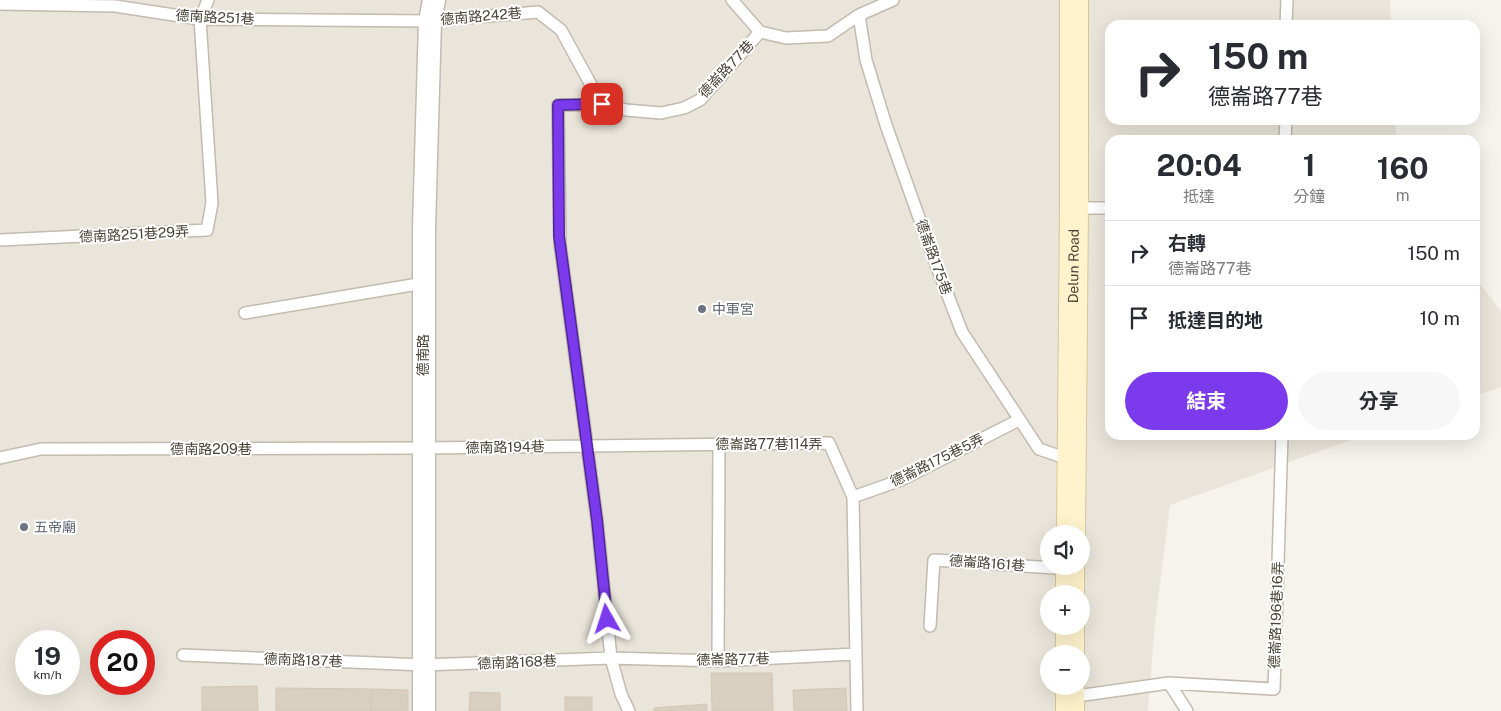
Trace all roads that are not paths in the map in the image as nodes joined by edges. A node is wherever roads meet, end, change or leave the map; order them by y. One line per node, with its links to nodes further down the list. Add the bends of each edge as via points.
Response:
1 (208, 0): 10 (lane)
2 (732, 0): 12 (lane)
3 (893, 0): 9 (lane)
4 (1074, 0): 14 (street, Delun Road)
5 (1287, 0): 11 (lane)
6 (113, 3): 7 (lane, 德南路251巷); 10 (lane, 德南路251巷)
7 (0, 4)
8 (432, 10): 10 (lane, 德南路251巷); 13 (lane, 德南路242巷, via 538,12 561,30); 17 (street, 德南路)
9 (859, 15): 12 (lane, via 828,36 786,38); 19 (lane, 德崙路175巷, via 866,60 886,124 962,332)
10 (200, 19): 16 (lane, 德南路251巷29弄, via 212,203 207,230)
11 (1286, 20)
12 (760, 32): 13 (lane, 德崙路77巷, via 700,100 684,108 661,113)
13 (602, 104): 22 (lane, 德崙路77巷, via 558,105 559,236)
14 (1074, 208): 15 (lane); 25 (street, Delun Road)
15 (1105, 208)
16 (0, 240)
17 (424, 283): 18 (lane); 23 (street, 德南路)
18 (246, 313)
19 (1019, 420): 25 (lane, 德崙路175巷, via 1039,449); 26 (lane, 德崙路175巷5弄, via 901,480)
20 (1282, 440): 35 (lane, 德崙路196巷16弄, via 1274,689)
21 (719, 444): 22 (lane, 德崙路77巷114弄); 26 (lane, 德崙路77巷114弄, via 829,443); 33 (lane)
22 (587, 446): 23 (lane, 德南路194巷); 32 (lane, 德崙路77巷)
23 (423, 448): 24 (lane, 德南路209巷, via 41,449); 34 (street, 德南路)
24 (0, 458)
25 (1071, 460): 27 (street, Delun Road)
26 (853, 497): 30 (lane, 德崙路77巷114弄)
27 (1071, 525)
28 (1070, 576): 29 (lane, 德崙路161巷, via 934,560)
29 (930, 626)
30 (855, 654): 33 (lane, 德崙路77巷); 39 (lane, 德崙路77巷114弄)
31 (183, 655): 34 (lane, 德南路187巷)
32 (611, 658): 33 (lane, 德崙路77巷); 34 (lane, 德南路168巷); 38 (lane, 德崙路77巷)
33 (718, 661)
34 (424, 666): 37 (street, 德南路)
35 (1169, 683): 36 (lane); 40 (lane)
36 (1070, 698)
37 (424, 711)
38 (629, 711)
39 (857, 711)
40 (1187, 711)

